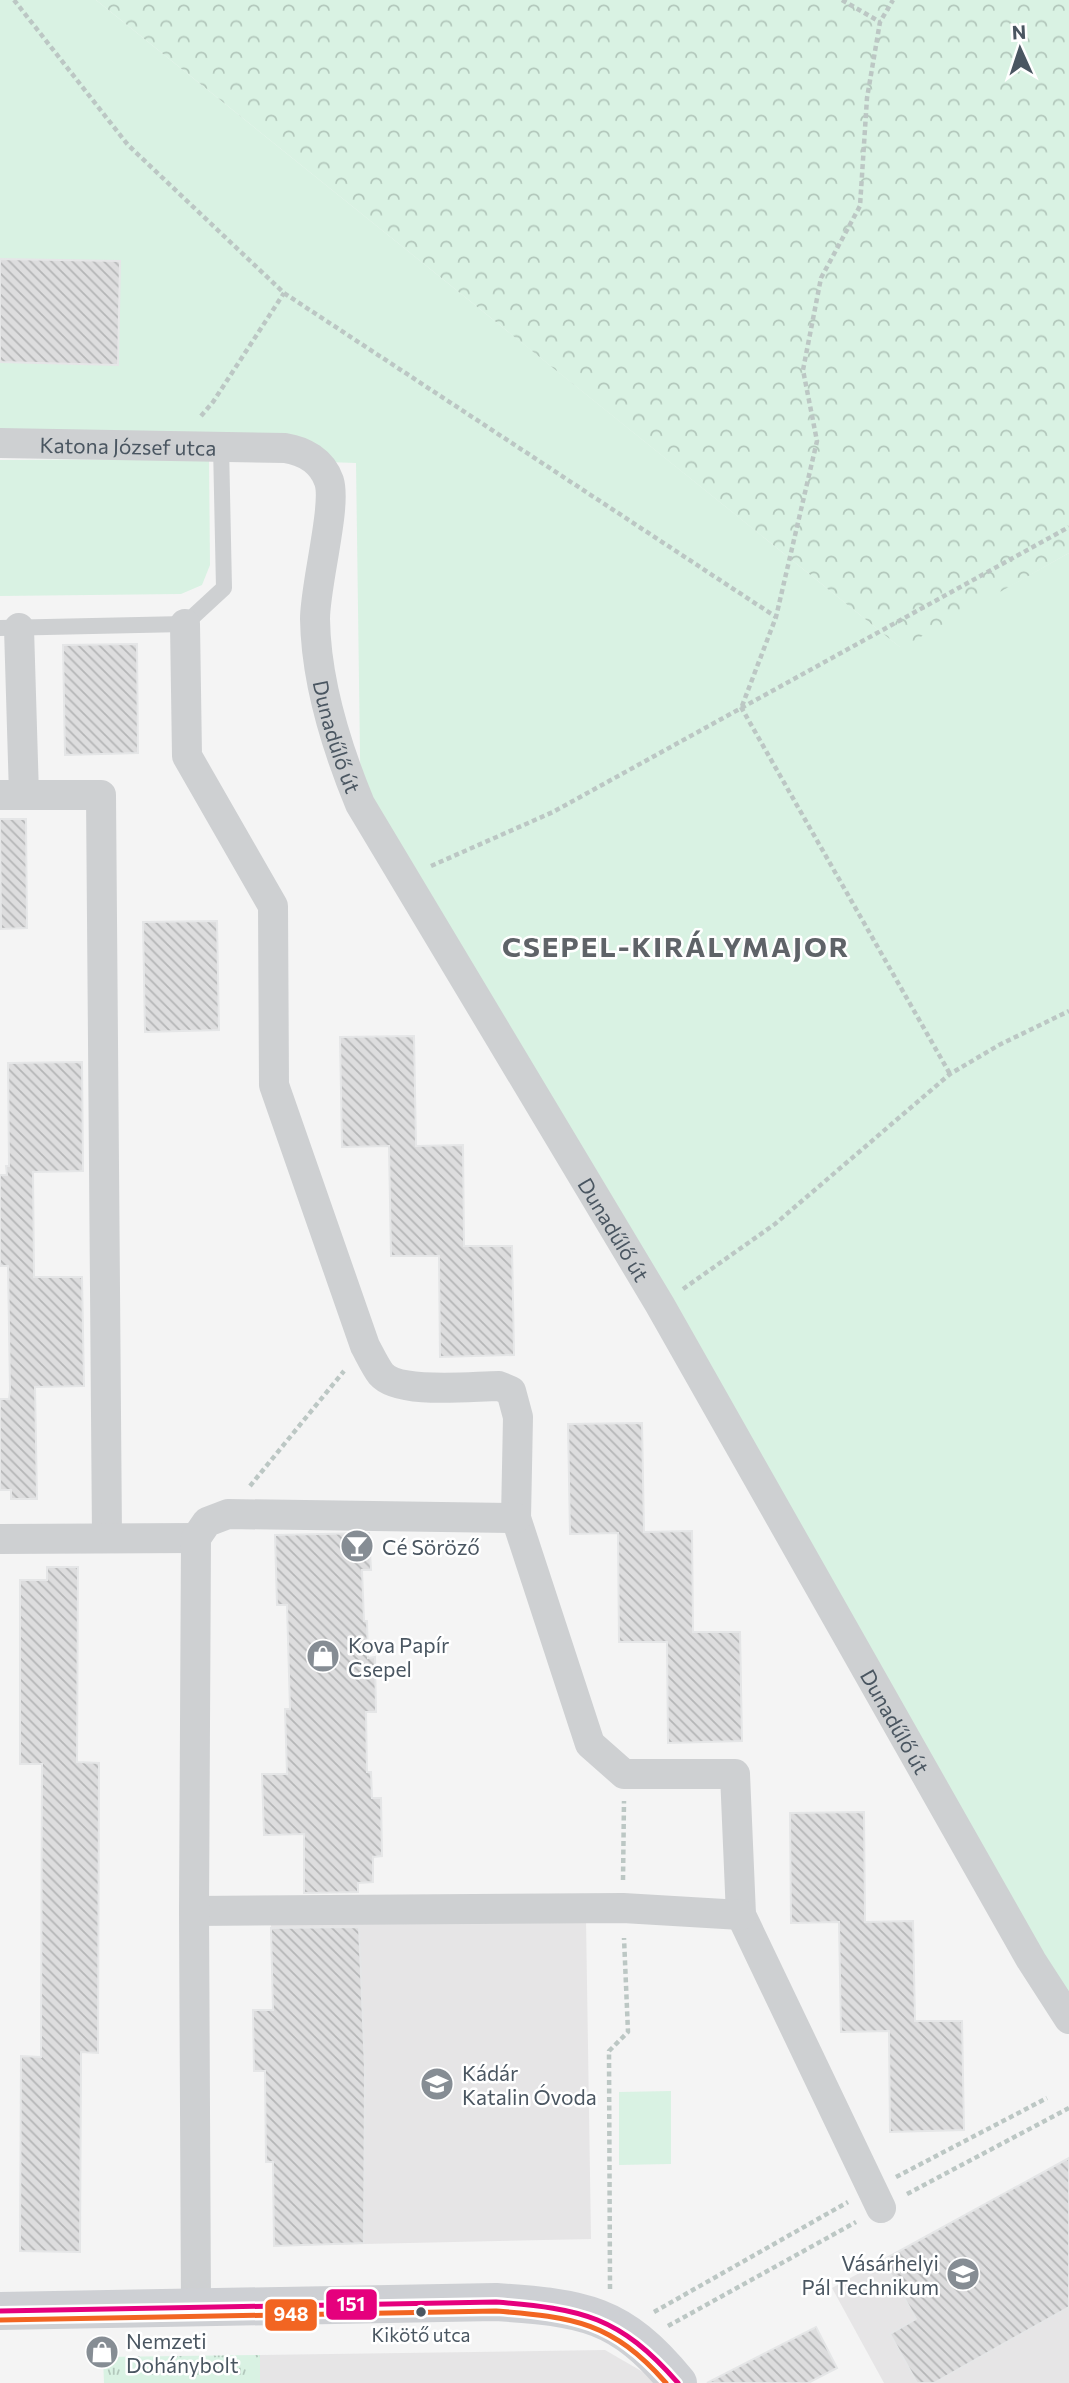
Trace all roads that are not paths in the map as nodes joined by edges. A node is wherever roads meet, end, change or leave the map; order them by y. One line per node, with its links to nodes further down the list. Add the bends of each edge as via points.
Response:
1 (0, 443): 2 (street, Katona József utca)
2 (221, 445): 3 (street, Katona József utca); 4 (lane, via 224,588)
3 (257, 447): 13 (street, Dunadűlő út, via 301,451 316,461 329,480 331,497 316,618 320,673 343,763 360,804 660,1305 1031,1960)
4 (185, 624): 5 (lane); 7 (street, via 187,756 273,906 275,1086 365,1346 382,1375 394,1384 499,1386 511,1391 518,1417)
5 (10, 628): 6 (street)
6 (12, 795): 8 (street, via 101,795)
7 (516, 1518): 9 (street, via 228,1514 207,1522); 12 (street, via 590,1744 624,1774 736,1774)
8 (107, 1537): 9 (street); 10 (street)
9 (197, 1538): 11 (street)
10 (0, 1539)
11 (194, 1911): 12 (street, via 623,1908); 15 (street)
12 (741, 1914): 14 (street)
13 (1069, 2019)
14 (877, 2198)
15 (196, 2309): 16 (street); 17 (street, via 496,2302 558,2306 642,2330)
16 (0, 2311)
17 (678, 2383)

